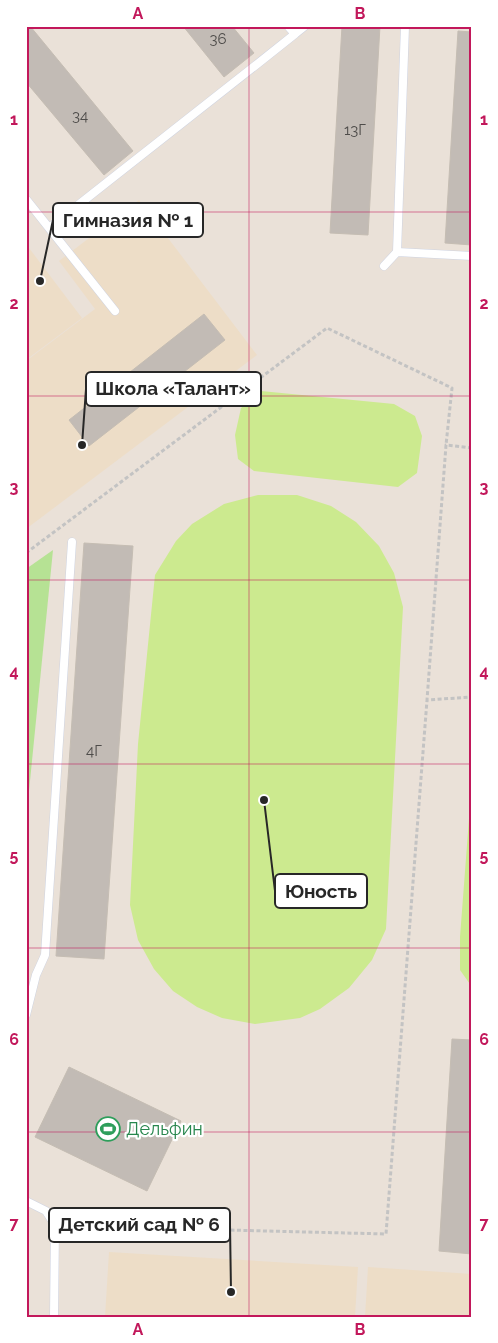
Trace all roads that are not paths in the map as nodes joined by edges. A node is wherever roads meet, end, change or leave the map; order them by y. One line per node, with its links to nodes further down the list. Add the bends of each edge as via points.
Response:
1 (288, 26): 4 (lane)
2 (305, 26): 4 (lane)
3 (406, 26): 7 (lane)
4 (294, 34): 6 (lane)
5 (26, 199): 6 (lane)
6 (49, 228): 10 (lane)
7 (397, 252): 8 (lane); 9 (lane)
8 (472, 256)
9 (384, 266)
10 (115, 312)
11 (72, 542): 12 (lane, via 45,955 36,975)
12 (26, 1015)
13 (26, 1201): 14 (lane, via 46,1211 56,1226)
14 (54, 1317)

